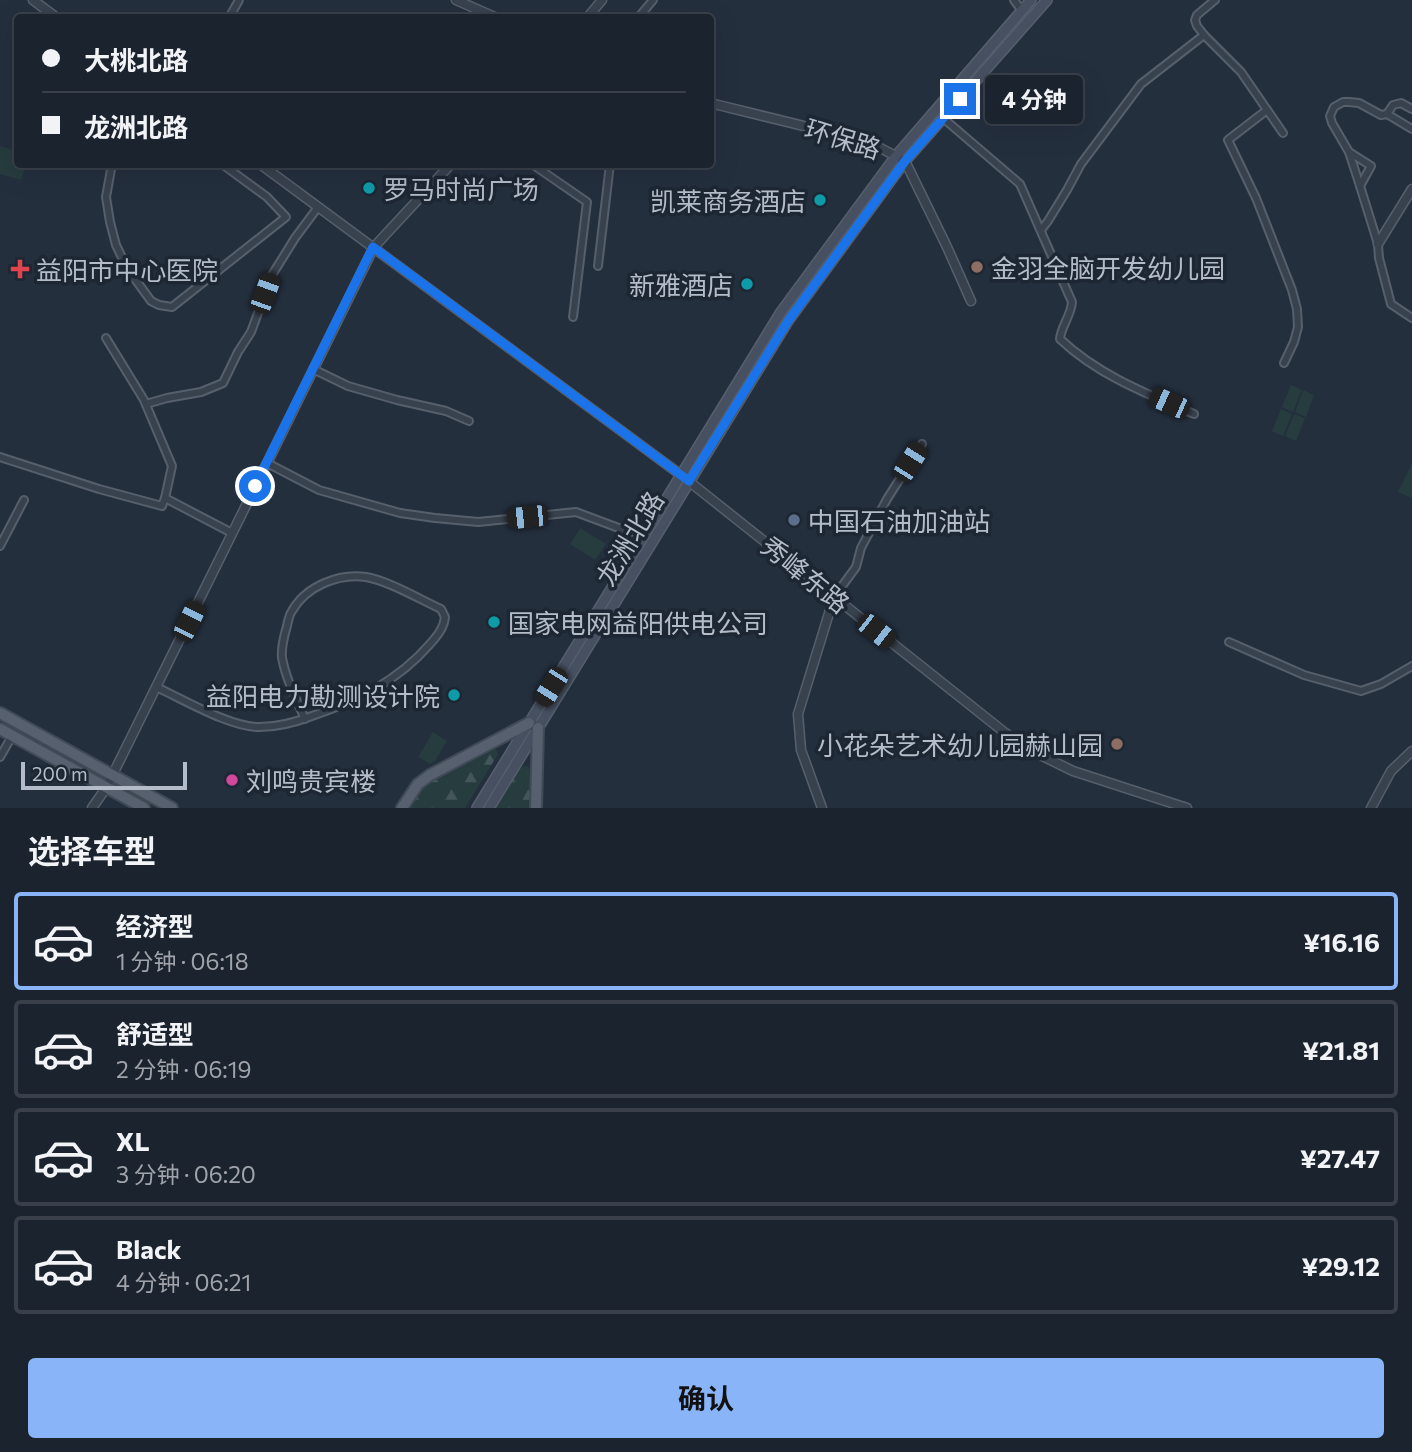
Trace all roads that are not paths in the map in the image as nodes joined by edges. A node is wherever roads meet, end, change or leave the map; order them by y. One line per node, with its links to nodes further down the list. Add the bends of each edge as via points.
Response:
1 (33, 0): 9 (street)
2 (456, 0): 10 (street)
3 (603, 0): 11 (street)
4 (653, 0): 12 (street)
5 (1014, 0): 8 (street)
6 (1047, 0): 18 (main road, 龙洲北路)
7 (1215, 0): 13 (street, via 1195,20)
8 (1027, 4): 22 (main road, 龙洲北路)
9 (52, 14)
10 (488, 14)
11 (591, 14)
12 (641, 14)
13 (1204, 35): 16 (street, via 1241,72); 32 (street, via 1141,84 1081,164)
14 (714, 104): 22 (street, 环保路, via 869,142)
15 (1412, 109): 17 (street, via 1401,103)
16 (1267, 110): 20 (street); 40 (street, via 1228,140 1256,198 1297,309 1298,327)
17 (1387, 114): 19 (street); 21 (street, via 1359,103 1342,102 1334,107 1332,123)
18 (943, 118): 22 (main road, 龙洲北路); 32 (street, via 1020,184)
19 (1412, 129)
20 (1283, 133)
21 (1349, 152): 29 (street); 29 (street, via 1371,166)
22 (901, 159): 36 (street, 环保路); 48 (main road, 龙洲北路, via 781,312)
23 (111, 168): 24 (street, via 106,197 116,245 151,301 172,307 286,217)
24 (227, 168)
25 (265, 168): 31 (street, 秀峰东路)
26 (447, 168): 34 (street)
27 (538, 168): 37 (street, via 587,202)
28 (610, 168): 35 (street)
29 (1360, 186): 33 (street)
30 (1412, 188): 33 (street)
31 (318, 207): 34 (street, 秀峰东路); 42 (street, via 272,275 251,331 223,383)
32 (1041, 230): 43 (street, via 1072,302 1060,339 1120,382)
33 (1378, 244): 38 (street, via 1391,304)
34 (373, 247): 41 (street); 48 (street, 秀峰东路)
35 (598, 266)
36 (971, 302)
37 (573, 317)
38 (1412, 318)
39 (106, 338): 42 (street)
40 (1284, 363)
41 (313, 369): 44 (street, via 348,386); 47 (street)
42 (146, 404): 49 (street, via 172,466)
43 (1194, 414)
44 (469, 421)
45 (922, 444): 54 (street, via 887,499 856,567)
46 (0, 457): 49 (street, via 162,506)
47 (267, 463): 51 (street); 52 (street, via 319,490 400,513 478,522 576,512)
48 (685, 478): 52 (main road, 龙洲北路); 54 (street, 秀峰东路); 60 (main road, 龙洲北路)
49 (165, 498): 51 (street)
50 (24, 500): 53 (street)
51 (232, 533): 57 (street)
52 (646, 534): 60 (main road, 龙洲北路)
53 (0, 546)
54 (834, 597): 74 (street, via 798,714 801,750); 75 (street, 秀峰东路, via 1032,751 1073,771)
55 (1229, 642): 56 (street, via 1304,675 1361,691)
56 (1412, 666)
57 (156, 687): 59 (street, via 226,720 258,728); 65 (street)
58 (0, 713): 65 (main road)
59 (305, 719): 59 (street, via 392,679 435,638 444,625 441,609 368,578 353,576 315,586 291,611 282,656)
60 (533, 725): 70 (main road, via 430,775); 71 (main road, 龙洲北路); 72 (main road, 龙洲北路); 73 (main road)
61 (0, 729): 62 (main road)
62 (12, 736): 64 (street); 66 (main road)
63 (1412, 751): 76 (street, via 1391,771)
64 (0, 757)
65 (112, 776): 66 (street); 69 (main road)
66 (106, 788): 67 (street); 68 (main road)
67 (92, 808)
68 (144, 808)
69 (172, 808)
70 (402, 808)
71 (477, 808)
72 (489, 808)
73 (536, 808)
74 (822, 808)
75 (1187, 808)
76 (1371, 808)

